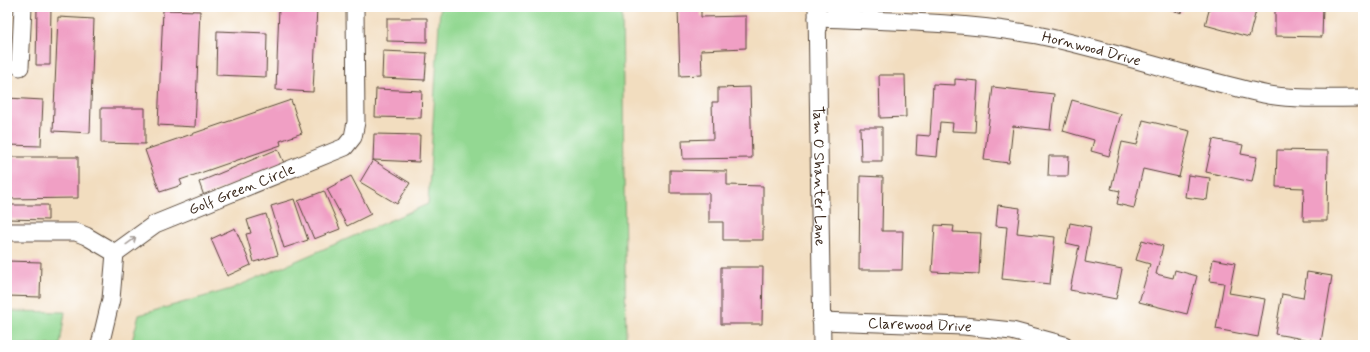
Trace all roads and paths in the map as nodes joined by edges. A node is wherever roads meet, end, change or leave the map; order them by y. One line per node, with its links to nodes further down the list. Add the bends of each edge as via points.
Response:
1 (23, 7): 4 (street)
2 (356, 7): 7 (street, Golf Green Circle, one-way to 2, via 155,224 345,147 353,137 356,122)
3 (817, 13): 5 (street, Hornwood Drive, via 1037,35 1270,95); 8 (street, Tam O Shanter Lane)
4 (20, 67)
5 (1363, 98)
6 (7, 232): 7 (street, via 76,232)
7 (115, 253): 9 (street, via 111,299)
8 (821, 321): 10 (street, Tam O Shanter Lane); 11 (street, Clarewood Drive, via 964,326 1012,331)
9 (100, 345)
10 (822, 345)
11 (1064, 345)

